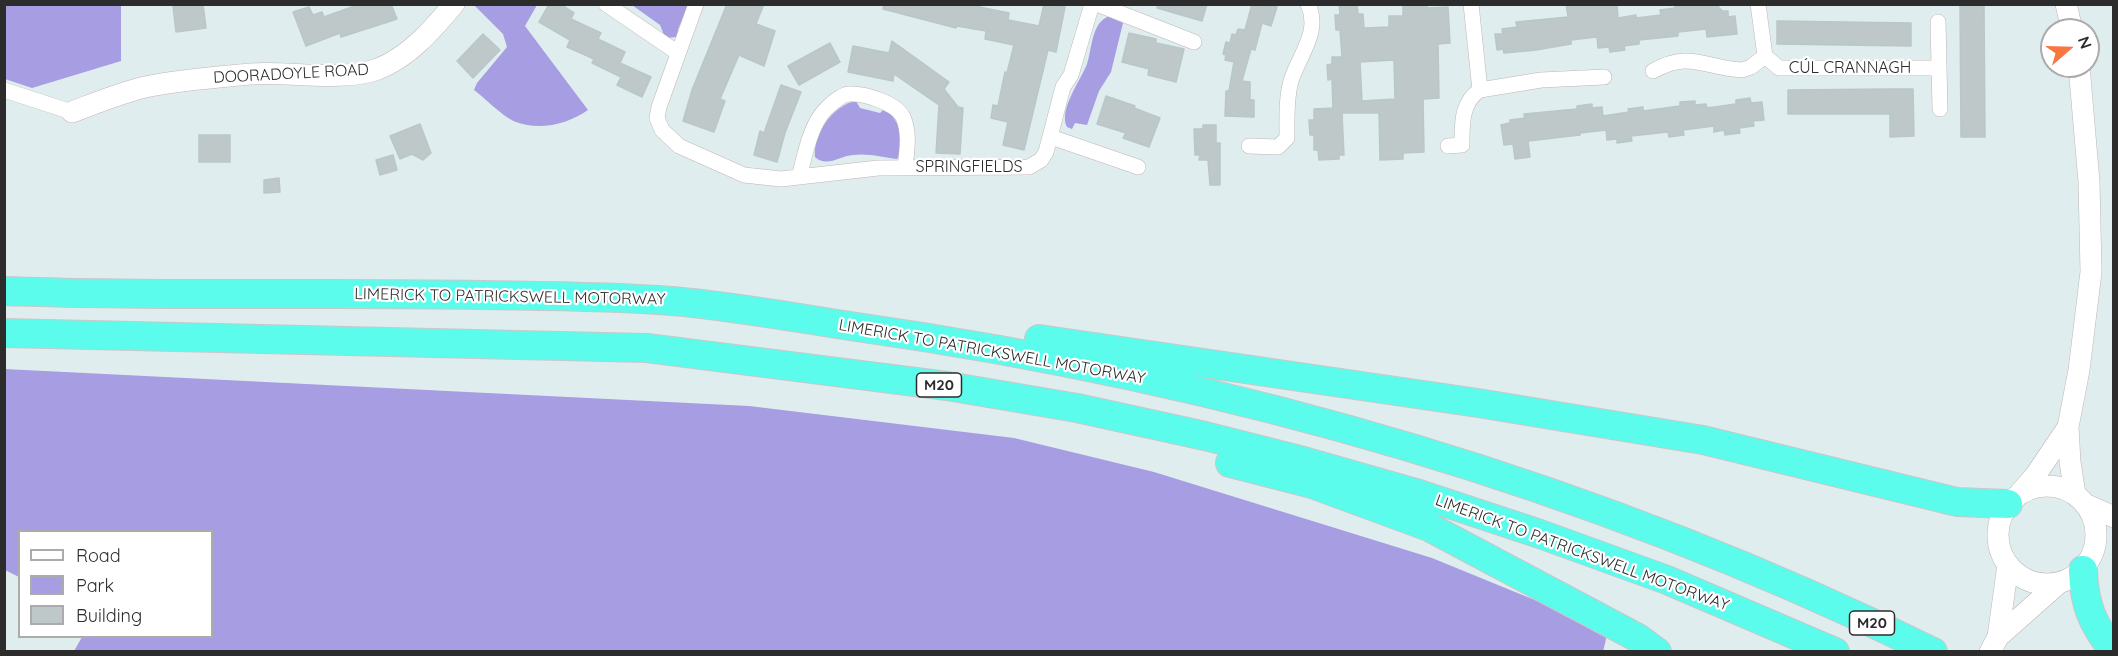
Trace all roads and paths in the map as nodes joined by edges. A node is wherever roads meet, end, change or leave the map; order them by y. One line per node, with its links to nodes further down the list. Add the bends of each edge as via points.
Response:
1 (454, 4): 20 (main road, DOORADOYLE ROAD, via 408,52 380,68 350,74 251,74 162,84 113,96)
2 (606, 4): 11 (street)
3 (696, 4): 11 (street, SPRINGFIELDS)
4 (1092, 4): 21 (street, SPRINGFIELDS, via 1071,75 1063,87)
5 (1097, 4): 10 (street)
6 (1308, 4): 22 (street, via 1313,22 1311,35 1290,81 1287,138 1278,147)
7 (1471, 4): 18 (street)
8 (1758, 4): 12 (street)
9 (1938, 22): 13 (street)
10 (1194, 42)
11 (678, 53): 26 (street, SPRINGFIELDS, via 658,107 657,118 669,138 744,175)
12 (1765, 56): 13 (street, CÚL CRANNAGH, via 1779,68); 14 (street, via 1742,70 1681,60)
13 (1939, 68): 19 (street)
14 (1653, 71)
15 (1604, 77): 18 (street, via 1541,80)
16 (2080, 78): 31 (main road, via 2089,182 2091,272)
17 (4, 90): 20 (street, DOORADOYLE ROAD)
18 (1480, 90): 23 (street, via 1464,113 1462,145)
19 (1940, 109)
20 (72, 112)
21 (1051, 137): 24 (street, SPRINGFIELDS, via 1041,160 1029,167); 25 (street)
22 (1249, 146)
23 (1448, 146)
24 (905, 167): 26 (street, SPRINGFIELDS); 26 (street, SPRINGFIELDS, via 907,132 903,117 891,105 850,94 836,101 818,119)
25 (1138, 167)
26 (799, 177)
27 (4, 291): 28 (highway, LIMERICK TO PATRICKSWELL MOTORWAY / M20, via 510,295)
28 (677, 302): 32 (highway, M20, via 790,302 1478,403 1703,440 1957,502); 40 (highway, LIMERICK TO PATRICKSWELL MOTORWAY / M20, via 982,346 1128,374 1420,449 1573,500 1750,568)
29 (4, 333): 30 (highway, LIMERICK TO PATRICKSWELL MOTORWAY / M20, via 647,348)
30 (719, 357): 38 (highway, M20, via 948,397 1312,484 1429,527); 39 (highway, LIMERICK TO PATRICKSWELL MOTORWAY / M20, via 947,386 1065,406 1296,459 1550,537 1666,580)
31 (2068, 427): 32 (main road); 33 (main road, via 2070,462)
32 (2014, 499): 33 (main road, via 2033,487 2048,485 2062,487); 36 (main road, via 2000,519 1998,535 2000,551)
33 (2081, 499): 34 (main road); 35 (main road, via 2094,519 2097,534)
34 (2114, 518)
35 (2088, 562): 36 (main road, via 2045,585 2018,575); 37 (main road); 41 (highway, via 2083,591 2088,611)
36 (2008, 565): 37 (main road)
37 (1994, 644)
38 (1657, 651)
39 (1835, 651)
40 (1933, 651)
41 (2114, 651)

